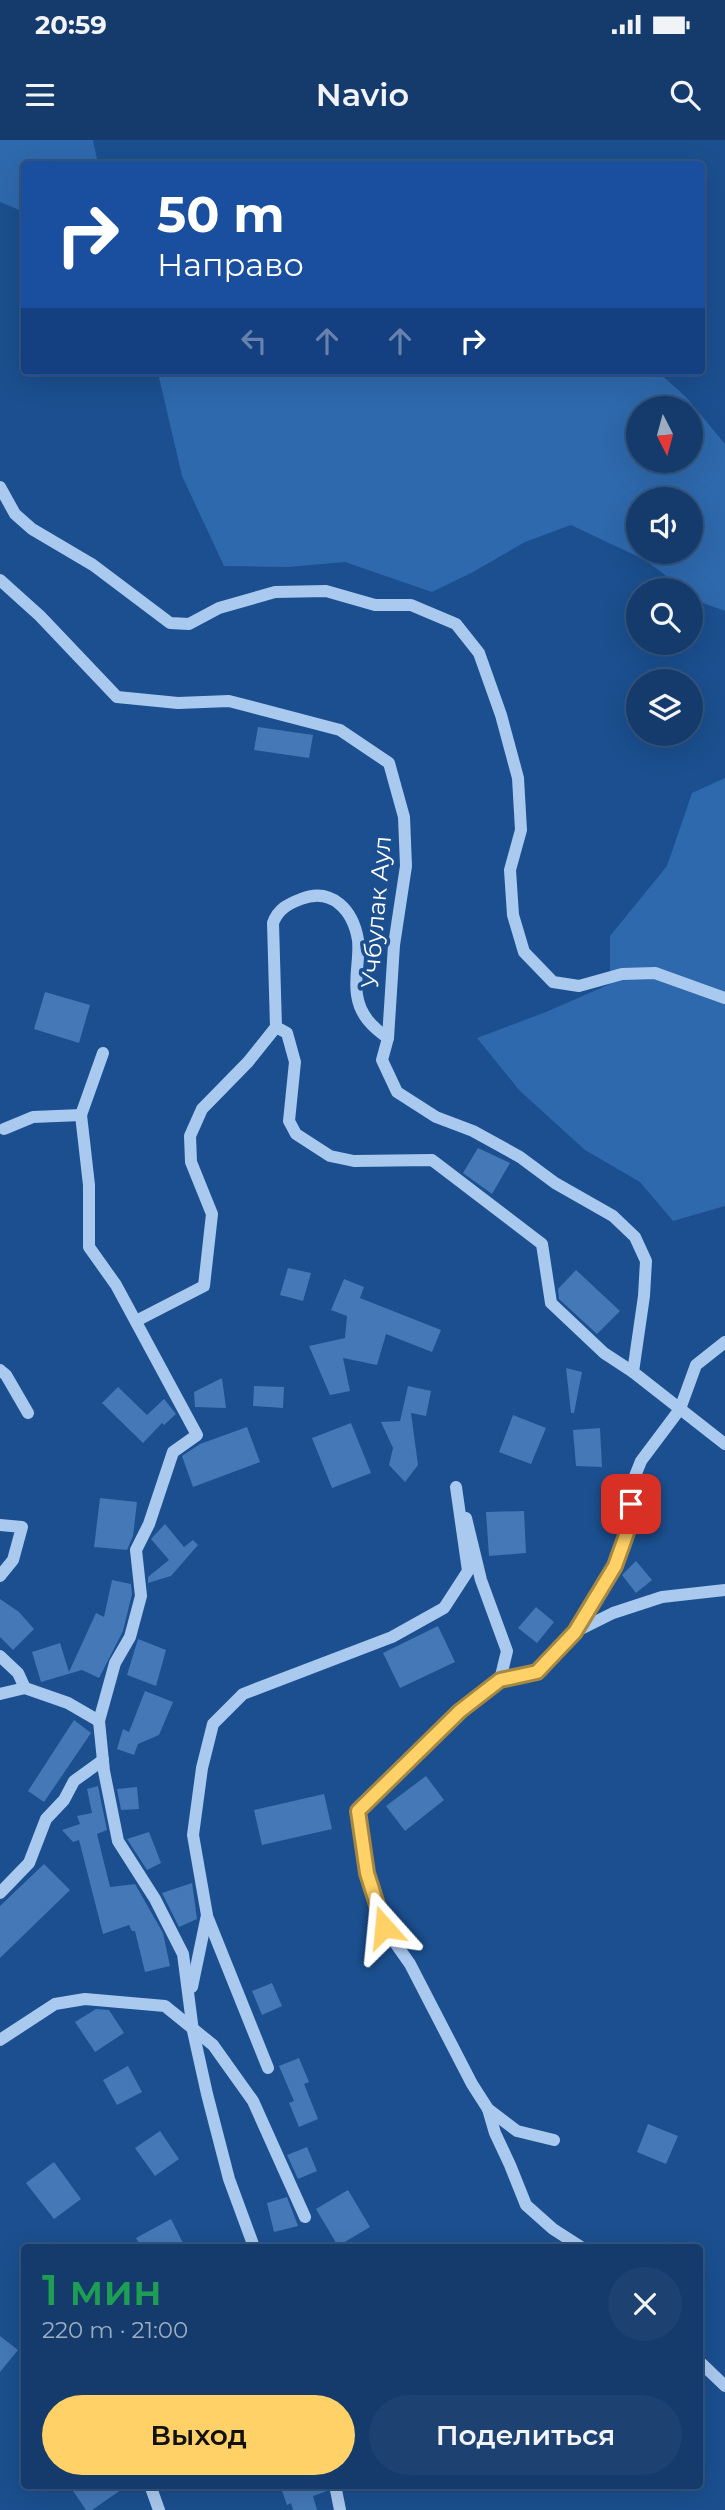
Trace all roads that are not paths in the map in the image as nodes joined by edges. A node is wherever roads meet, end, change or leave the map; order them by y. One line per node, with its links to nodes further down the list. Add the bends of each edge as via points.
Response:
1 (0, 487): 3 (street, via 15,514 32,529 93,565 164,620 178,625 275,592 326,591 375,605 411,605 456,624 479,653 518,778 521,830 510,870 513,915 524,952 553,982 579,986 622,974 655,974)
2 (0, 580): 5 (street, Учбулак Аул, via 117,697 178,703 229,701 340,730 389,763 404,817 406,866 394,945)
3 (725, 998)
4 (276, 1027): 5 (street, via 273,923 282,909 320,894 338,901 349,918 358,939 357,994 367,1021); 9 (street, via 202,1109 190,1136 191,1162 212,1214 204,1286); 12 (street, via 287,1033 295,1062 289,1121 296,1134 330,1156 354,1161 432,1160 542,1244 551,1303 604,1353)
5 (388, 1038): 12 (street, Учбулак Аул, via 382,1060 397,1092 436,1117 520,1157 612,1216 635,1237 646,1261)
6 (103, 1053): 7 (street)
7 (81, 1115): 8 (street, via 33,1117); 9 (street, via 89,1185 89,1247)
8 (4, 1129)
9 (136, 1321): 24 (street, via 197,1435 173,1452 136,1550 141,1596)
10 (725, 1342): 13 (street, via 696,1365)
11 (0, 1370): 14 (street)
12 (633, 1372): 13 (street)
13 (680, 1409): 15 (street); 19 (street, via 641,1461 633,1481 629,1527 615,1566)
14 (28, 1413)
15 (725, 1444)
16 (0, 1525): 17 (street, via 22,1527 13,1560)
17 (0, 1576)
18 (725, 1590): 19 (street, via 662,1597)
19 (575, 1632): 21 (street, via 537,1672)
20 (0, 1656): 22 (street, via 18,1672)
21 (500, 1680): 27 (street, via 507,1651 481,1580 456,1487 468,1571 444,1608 391,1637 243,1694 213,1724 193,1835); 32 (street, via 460,1711 358,1811 367,1873 384,1927 410,1964)
22 (25, 1688): 23 (street); 24 (street, via 68,1703)
23 (0, 1695)
24 (99, 1721): 25 (street)
25 (103, 1760): 26 (street, via 74,1781 46,1819 29,1863); 28 (street, via 118,1841 183,1954)
26 (0, 1893)
27 (207, 1915): 28 (street); 31 (street)
28 (189, 2001): 29 (street)
29 (193, 2031): 30 (street, via 165,2007 85,1999 55,2004); 34 (street, via 213,2045 253,2101); 35 (street, via 229,2179)
30 (0, 2040)
31 (268, 2068)
32 (488, 2109): 33 (street, via 517,2131); 36 (street, via 526,2205)
33 (554, 2140)
34 (305, 2217)
35 (253, 2244)
36 (576, 2244)
37 (703, 2365): 38 (street)
38 (725, 2386)
39 (151, 2489): 41 (street)
40 (336, 2489): 42 (street)
41 (159, 2510)
42 (340, 2510)

